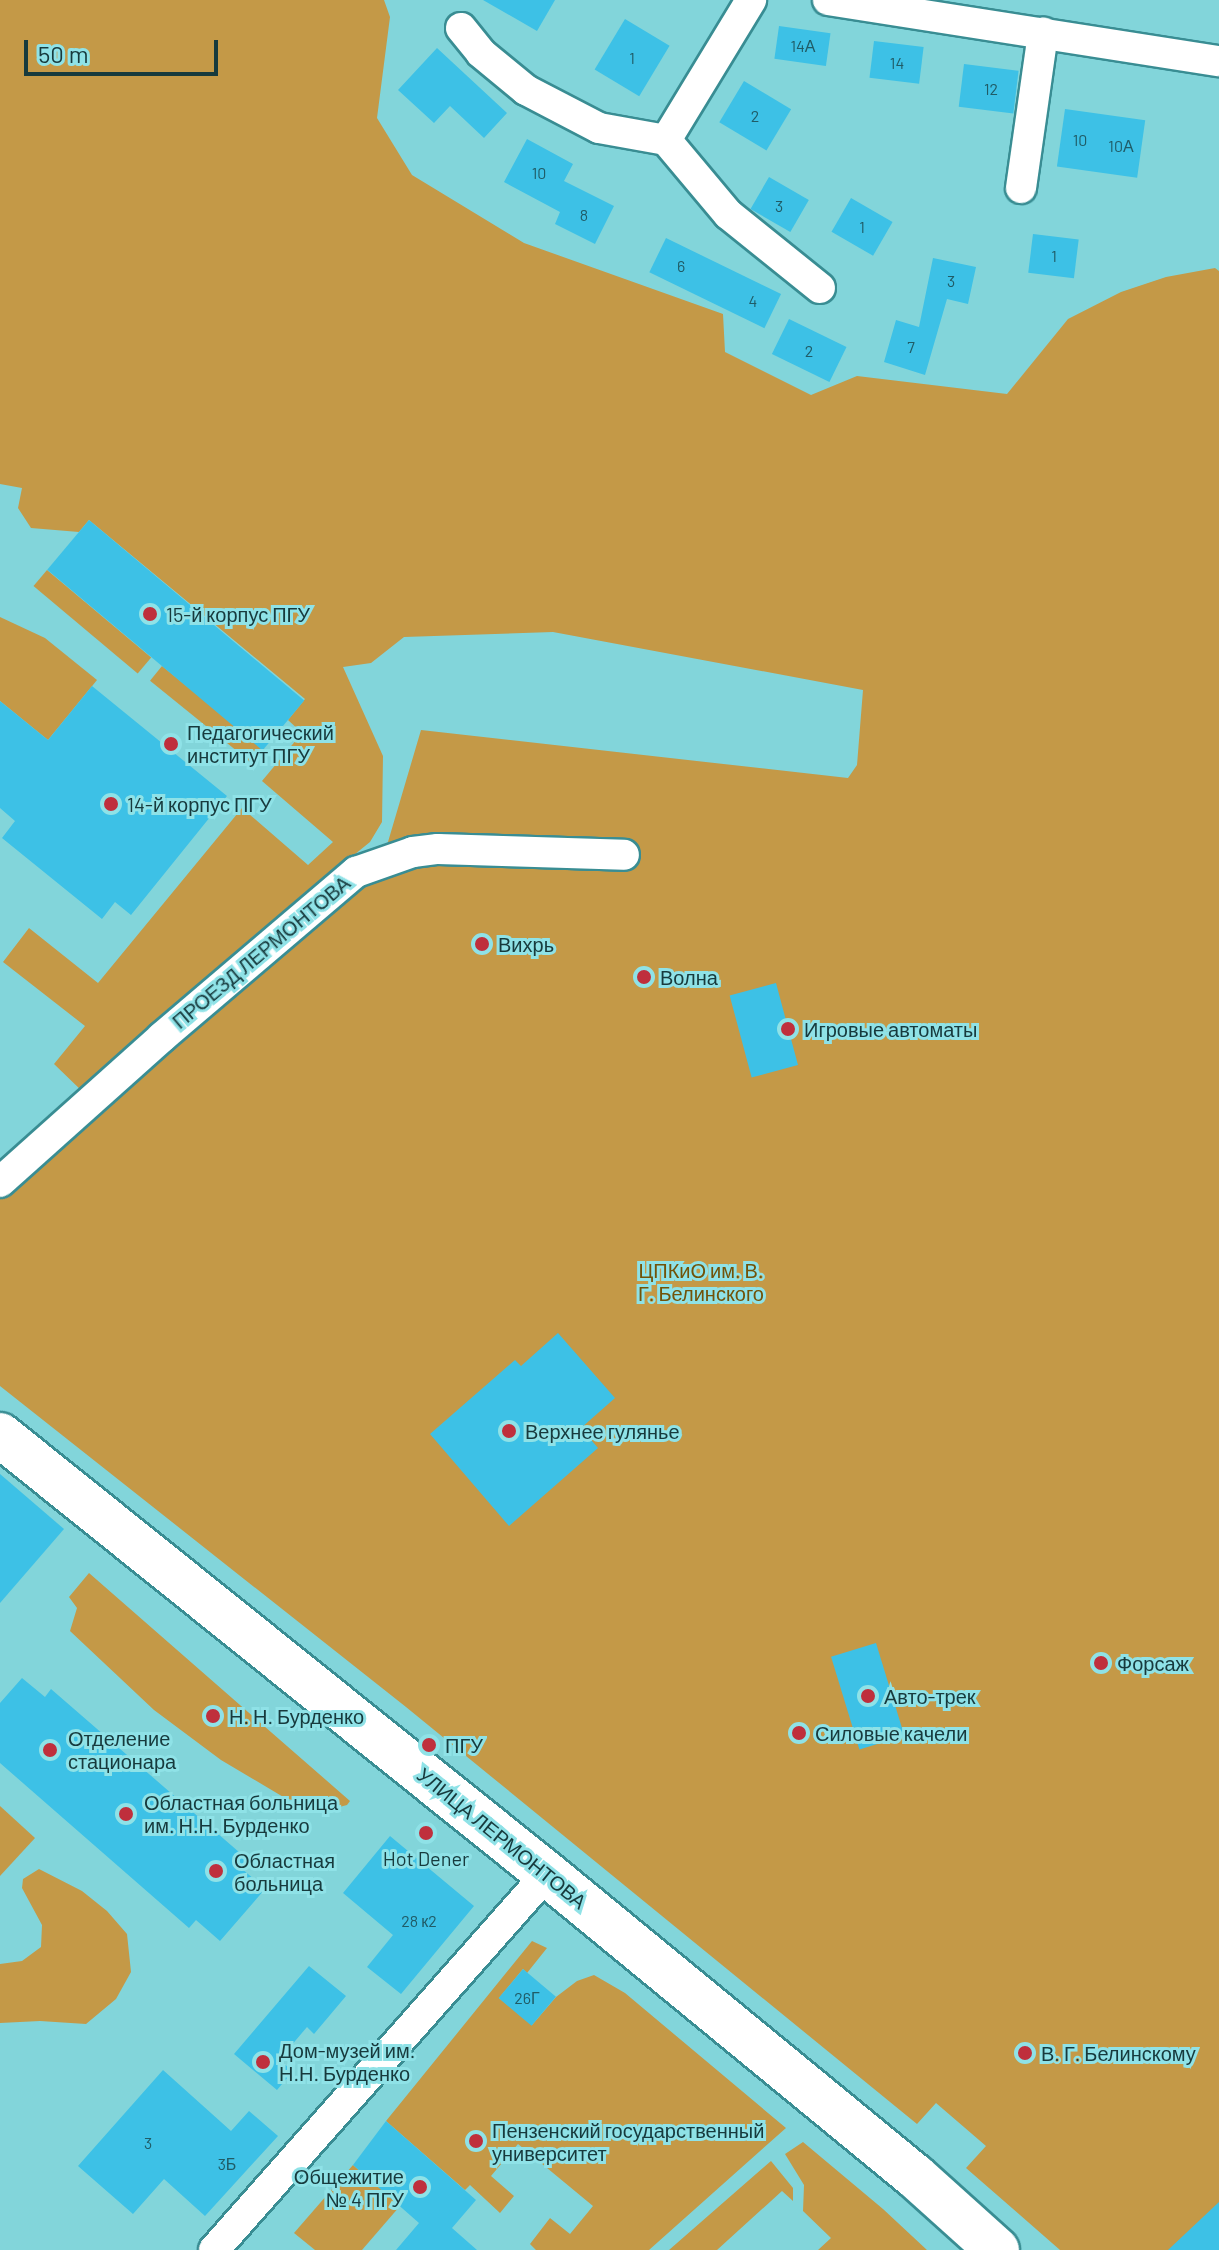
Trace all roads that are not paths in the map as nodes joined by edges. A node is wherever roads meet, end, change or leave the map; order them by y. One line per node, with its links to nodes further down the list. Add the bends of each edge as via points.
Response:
1 (751, 0): 6 (street)
2 (828, 0): 4 (street)
3 (461, 28): 6 (street, via 481,53 526,90 599,128)
4 (1043, 33): 5 (street); 7 (street)
5 (1219, 61)
6 (666, 140): 8 (street, via 728,214)
7 (1021, 188)
8 (820, 288)
9 (624, 855): 10 (street, ПРОЕЗД ЛЕРМОНТОВА, via 438,849 356,872)
10 (0, 1182)
11 (0, 1435): 12 (main road, УЛИЦА ЛЕРМОНТОВА)
12 (547, 1874): 13 (street); 14 (main road, УЛИЦА ЛЕРМОНТОВА, via 916,2177)
13 (214, 2250)
14 (997, 2250)

